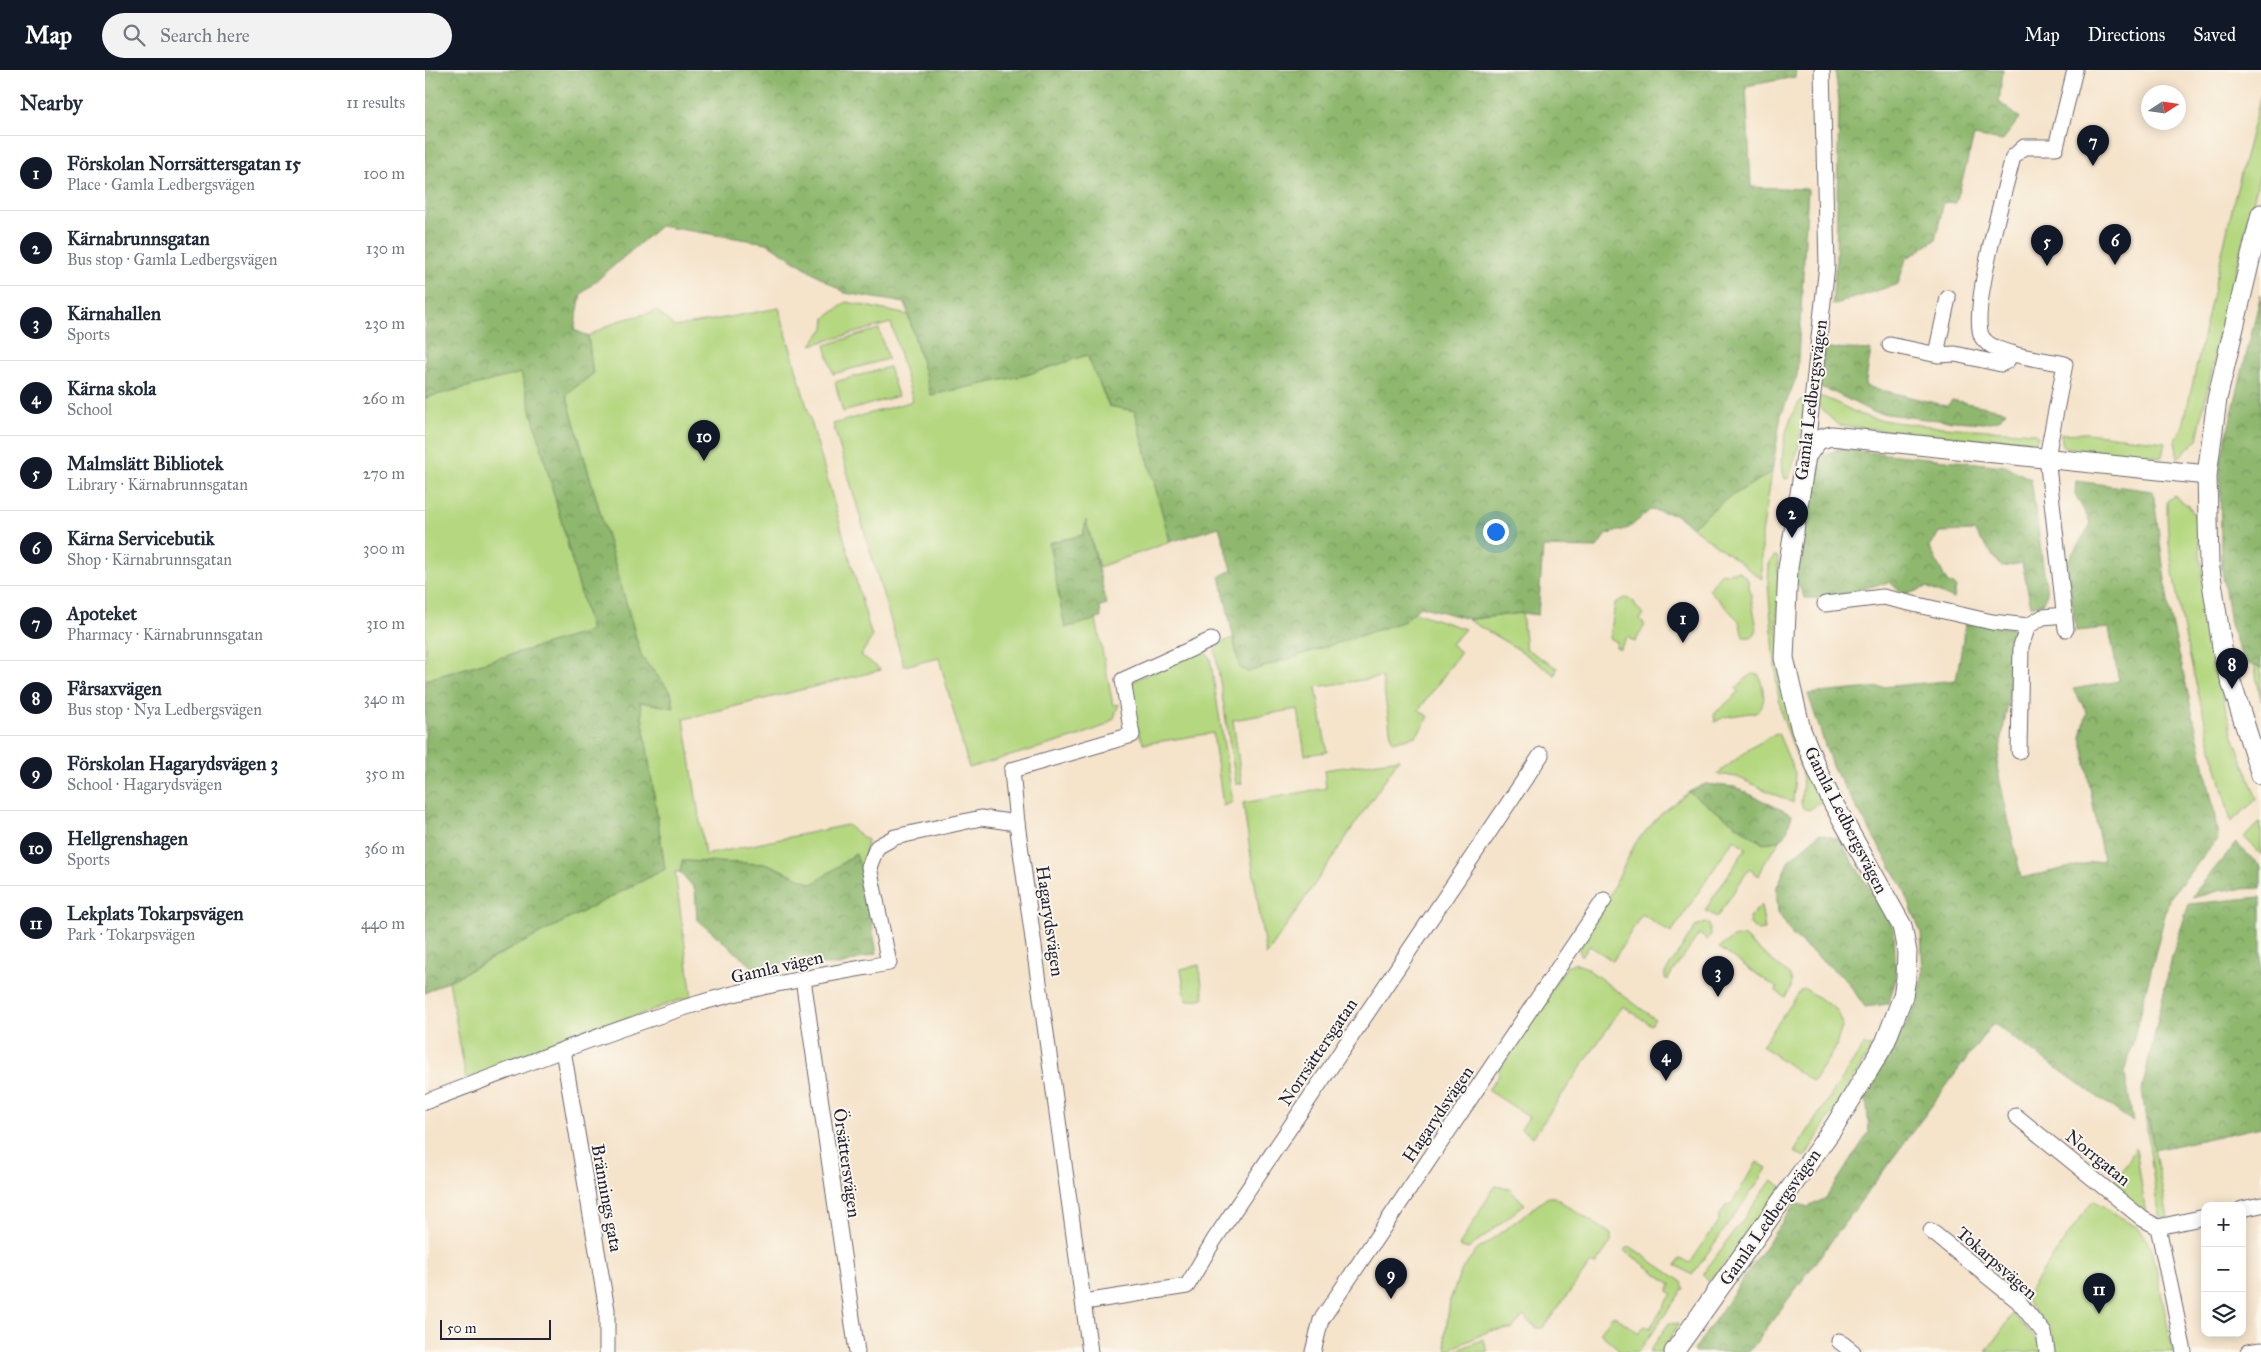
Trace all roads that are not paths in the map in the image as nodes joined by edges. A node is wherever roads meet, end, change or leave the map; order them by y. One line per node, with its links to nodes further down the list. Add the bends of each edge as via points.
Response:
1 (1822, 70): 8 (street, Gamla Ledbergsvägen, via 1827,265)
2 (2075, 70): 6 (street, via 2056,147 2024,147 2013,157 1987,269 1979,318 1982,338)
3 (2261, 214): 10 (street, via 2217,399)
4 (1948, 298): 7 (street)
5 (1890, 345): 7 (street)
6 (2012, 353): 7 (street, via 2001,364 1955,354); 9 (street, via 2065,364)
7 (1936, 354)
8 (1807, 456): 9 (street, via 1818,440 1831,436); 35 (street, Gamla Ledbergsvägen, via 1788,568 1784,658 1801,730 1819,774 1902,926 1907,952 1906,978 1903,996 1885,1043 1836,1124)
9 (2047, 457): 10 (street); 12 (street, via 2065,622 2043,617)
10 (2207, 475): 16 (street, via 2209,563 2224,660)
11 (1825, 604): 12 (street, via 1883,597 1992,622)
12 (2028, 626): 14 (street, via 2021,646)
13 (1211, 640): 17 (street, Hagarydsvägen, via 1123,680 1132,735 1011,770)
14 (2019, 751)
15 (1541, 756): 28 (street, Norrsättersgatan, via 1214,1240 1187,1286)
16 (2261, 775)
17 (1017, 823): 19 (street, Gamla vägen, via 981,818 895,837 877,847 869,867 889,962); 28 (street, Hagarydsvägen)
18 (1604, 900): 34 (street, Hagarydsvägen, via 1321,1320)
19 (803, 979): 20 (street, Gamla vägen, via 693,1005); 32 (street, Örsättersvägen)
20 (563, 1050): 21 (street, Gamla vägen); 31 (street, Brännings gata, via 607,1310)
21 (425, 1102)
22 (2016, 1116): 26 (street, Norrgatan, via 2143,1219)
23 (2261, 1206): 24 (street)
24 (2246, 1208)
25 (2201, 1218): 26 (street)
26 (2158, 1227): 38 (street)
27 (1931, 1231): 37 (street, Tokarpsvägen, via 2018,1301 2044,1333)
28 (1084, 1302): 33 (street, Hagarydsvägen)
29 (1839, 1341): 36 (street)
30 (2261, 1350): 39 (street)
31 (607, 1352)
32 (857, 1352)
33 (1090, 1352)
34 (1313, 1352)
35 (1674, 1352)
36 (1853, 1352)
37 (2047, 1352)
38 (2184, 1352)
39 (2248, 1352)

